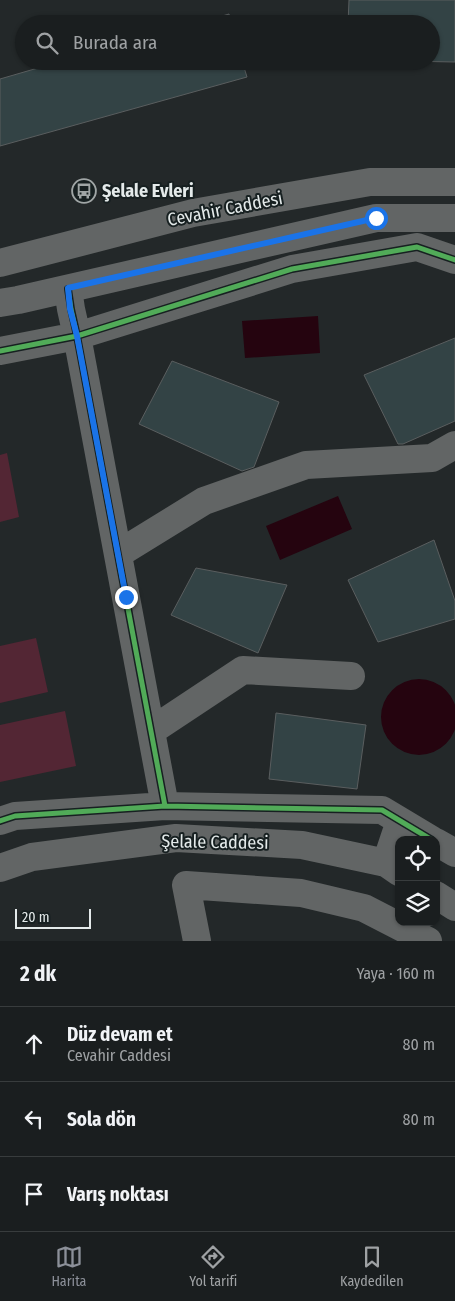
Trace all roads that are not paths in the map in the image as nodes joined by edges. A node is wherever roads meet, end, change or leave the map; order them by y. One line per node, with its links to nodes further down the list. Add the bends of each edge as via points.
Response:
1 (455, 182): 4 (street, Cevahir Caddesi, via 370,182 193,213)
2 (455, 218): 5 (street, via 376,218)
3 (455, 260): 7 (street, via 417,247 292,269)
4 (0, 263)
5 (68, 288): 6 (street); 7 (street)
6 (0, 303)
7 (77, 336): 8 (street); 10 (street)
8 (0, 352)
9 (455, 445): 10 (street, via 432,458 306,465 204,501)
10 (118, 554): 12 (street)
11 (351, 676): 12 (street, via 243,670)
12 (151, 731): 13 (street)
13 (165, 806): 14 (street, via 16,816); 15 (street, via 382,810)
14 (0, 821)
15 (400, 821): 16 (street); 20 (street)
16 (425, 836)
17 (440, 844): 18 (street)
18 (455, 853)
19 (0, 868): 20 (street, Şelale Caddesi, via 32,857 176,838 302,845)
20 (392, 868)
21 (440, 898): 22 (street)
22 (455, 907)
23 (197, 941): 24 (street, via 186,884 301,893 364,908)
24 (428, 941)

